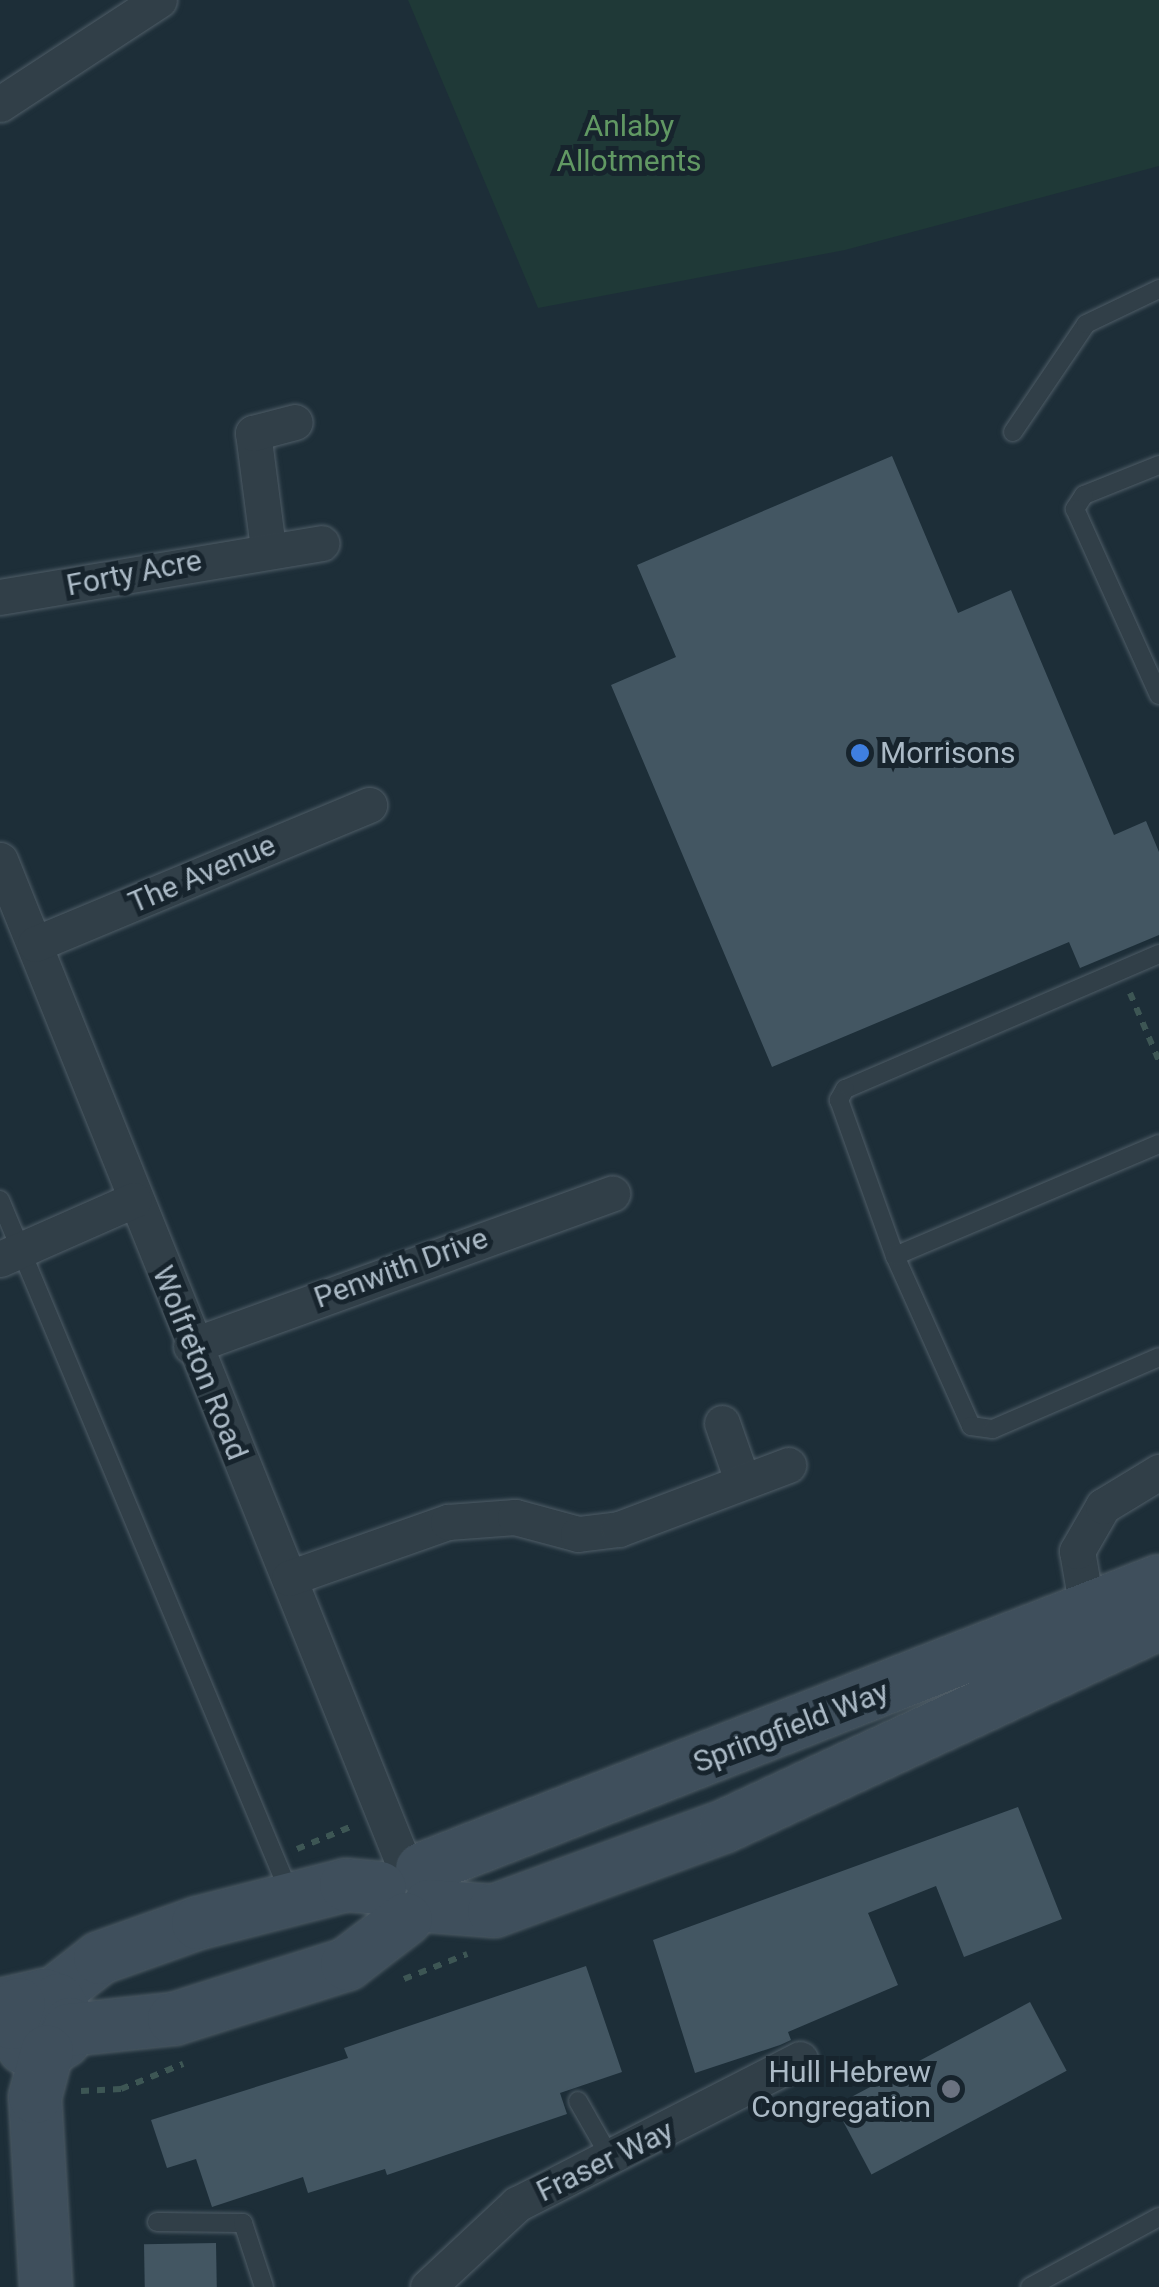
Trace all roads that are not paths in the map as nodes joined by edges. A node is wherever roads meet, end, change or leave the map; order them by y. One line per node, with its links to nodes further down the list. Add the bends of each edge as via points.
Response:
1 (158, 0): 2 (street)
2 (0, 104)
3 (1159, 289): 5 (lane, via 1086,324)
4 (295, 422): 8 (street, via 254,433)
5 (1013, 432)
6 (1159, 465): 10 (lane, via 1084,495 1075,509)
7 (322, 542): 8 (street, Forty Acre)
8 (268, 548): 9 (street, Forty Acre)
9 (0, 598)
10 (1159, 695)
11 (369, 805): 13 (street, The Avenue)
12 (0, 860): 13 (street, Wolfreton Road)
13 (35, 944): 18 (street, Wolfreton Road)
14 (1159, 954): 20 (lane, via 840,1094)
15 (1159, 1144): 20 (lane)
16 (612, 1194): 21 (street, Penwith Drive)
17 (0, 1200): 19 (lane)
18 (134, 1200): 19 (street); 21 (street, Wolfreton Road)
19 (10, 1254): 32 (lane)
20 (894, 1256): 22 (lane, via 976,1430)
21 (191, 1346): 27 (street, Wolfreton Road)
22 (1159, 1357)
23 (722, 1422): 26 (street)
24 (788, 1466): 26 (street)
25 (1159, 1472): 30 (street, via 1103,1506 1077,1551)
26 (742, 1480): 27 (street, via 619,1529 578,1534 515,1518 448,1522)
27 (289, 1578): 31 (street, Wolfreton Road)
28 (1159, 1581): 30 (main road, Springfield Way)
29 (1159, 1624): 30 (main road, Springfield Way)
30 (1094, 1632): 31 (main road, Springfield Way); 31 (main road, Springfield Way, via 725,1826 494,1911)
31 (408, 1890): 32 (main road, Springfield Way, via 346,1885); 33 (main road, Springfield Way, via 348,1964 174,2018)
32 (292, 1899): 33 (main road, Springfield Way, via 100,1958)
33 (30, 2027): 40 (main road)
34 (800, 2059): 36 (street, Fraser Way)
35 (578, 2101): 36 (lane)
36 (610, 2158): 42 (street, Fraser Way, via 517,2204)
37 (1159, 2216): 39 (lane)
38 (157, 2222): 41 (lane, via 242,2223)
39 (1068, 2280): 43 (lane)
40 (46, 2287)
41 (264, 2287)
42 (428, 2287)
43 (1030, 2287)

